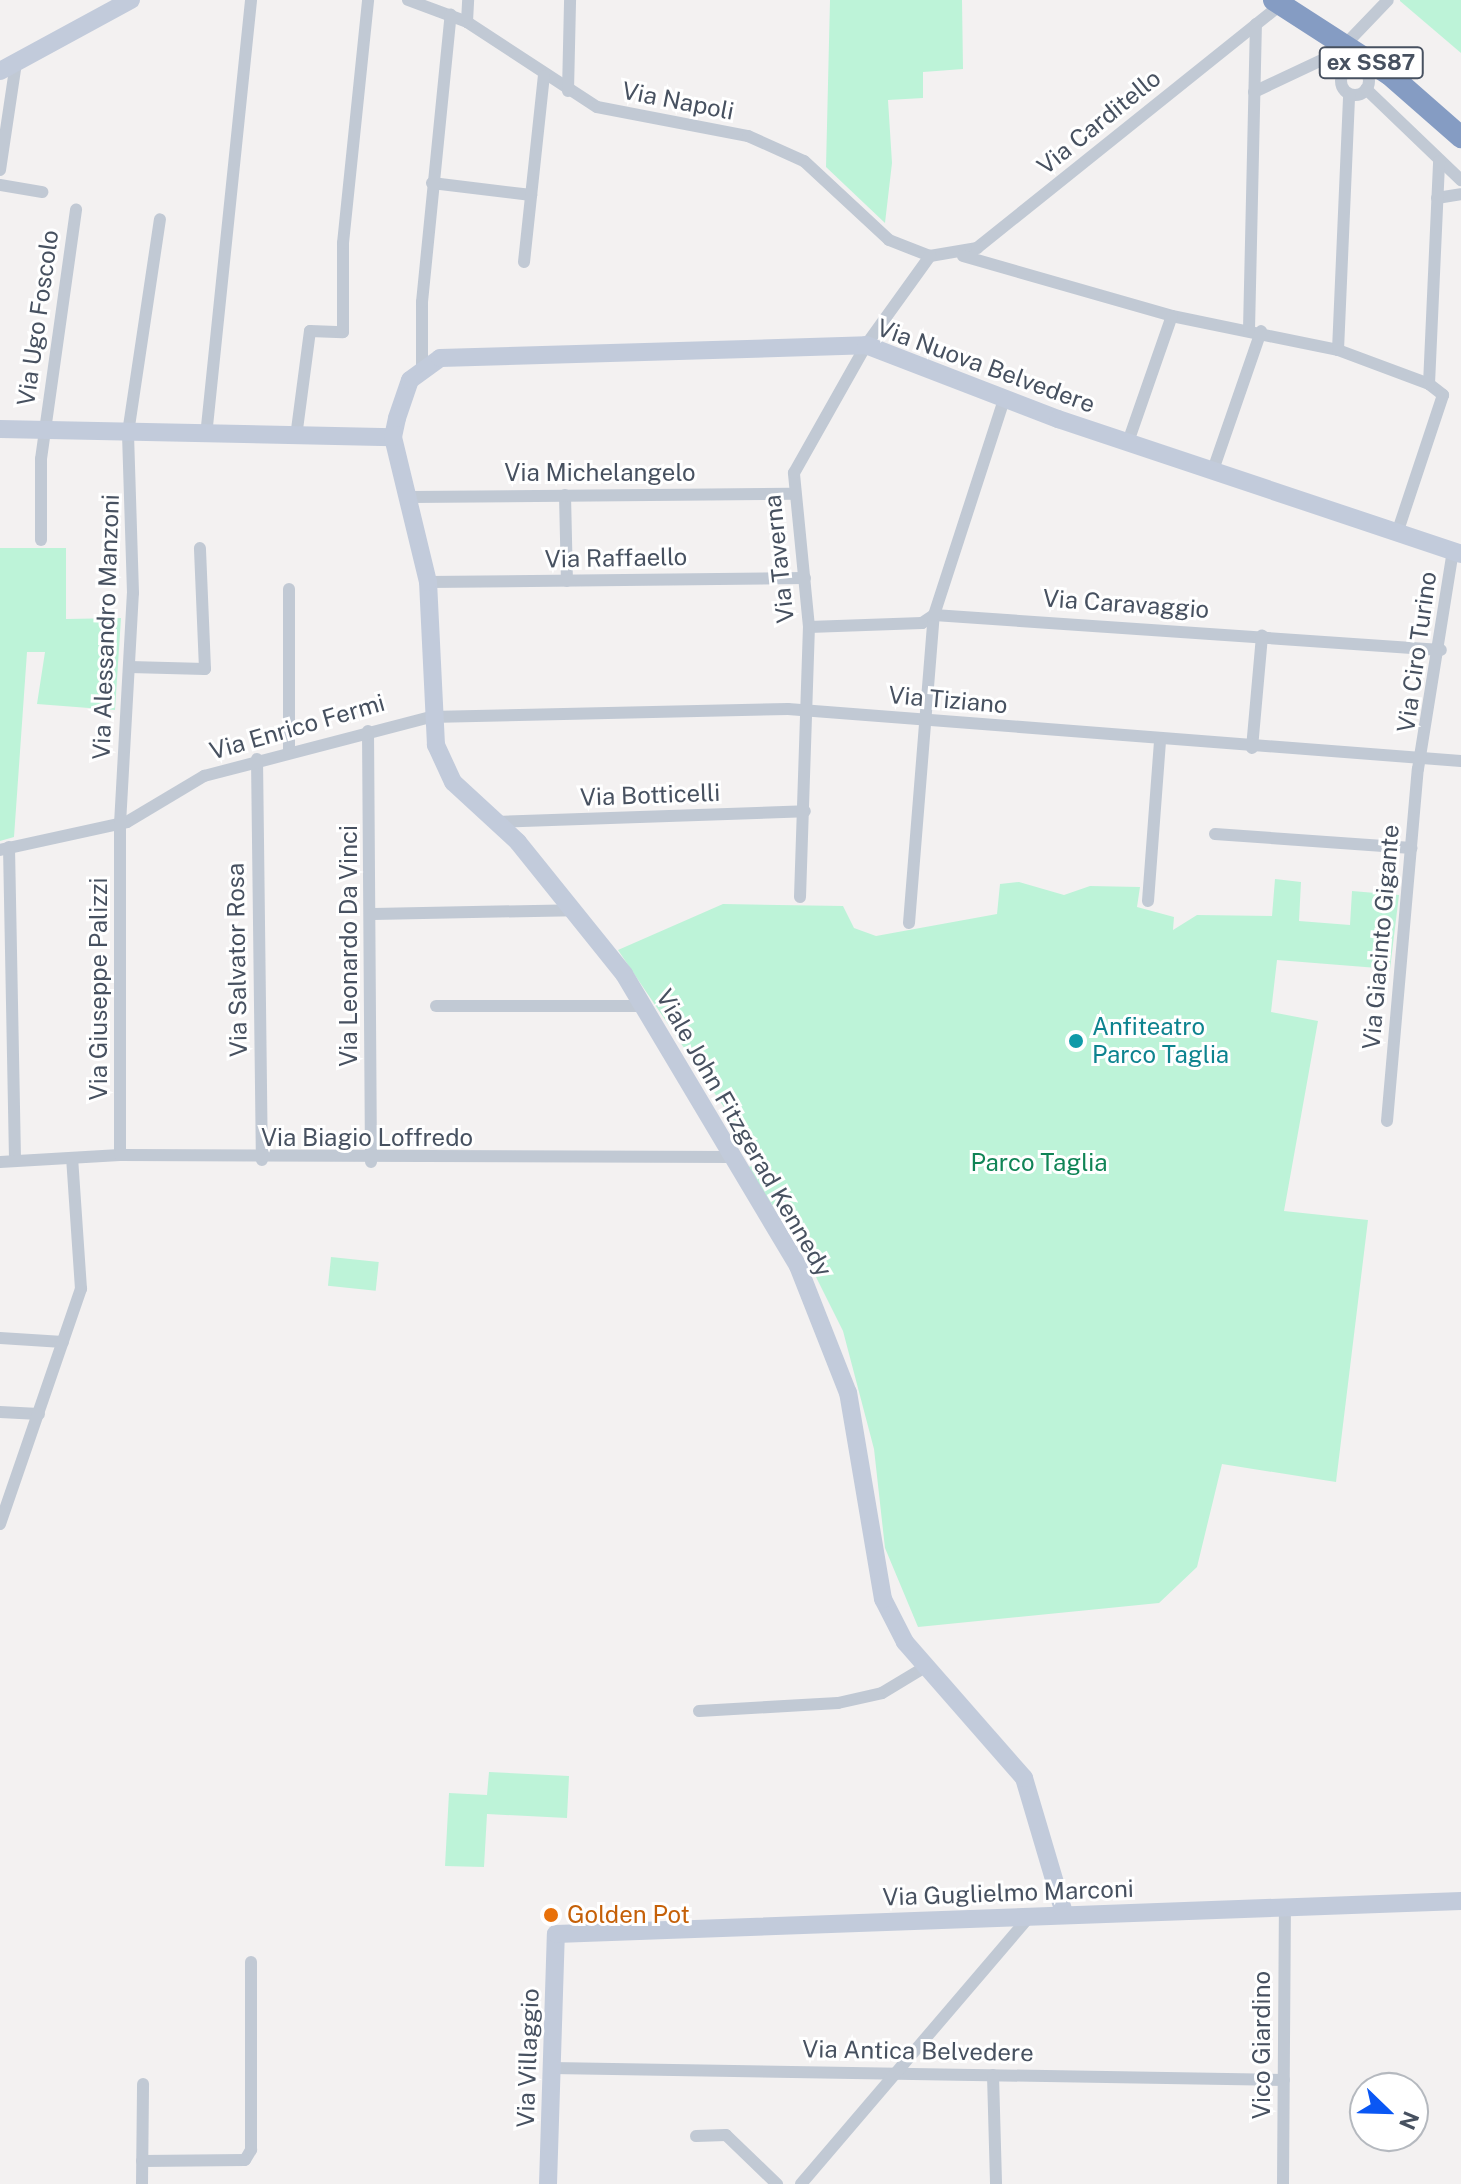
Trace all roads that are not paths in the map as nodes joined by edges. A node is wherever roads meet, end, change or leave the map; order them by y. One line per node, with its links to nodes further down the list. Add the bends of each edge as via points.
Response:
1 (131, 0): 15 (street)
2 (251, 0): 48 (street)
3 (368, 0): 49 (street, via 343,243 343,332 310,331)
4 (408, 0): 10 (street, Via Napoli)
5 (468, 0): 11 (street)
6 (570, 0): 20 (street)
7 (1274, 0): 23 (highway, ex SS87, via 1389,74)
8 (1287, 0): 12 (street, Via Carditello)
9 (1388, 0): 13 (street)
10 (451, 14): 11 (street, Via Napoli); 27 (street)
11 (467, 22): 18 (street, Via Napoli)
12 (1256, 24): 21 (street); 36 (street, Via Carditello)
13 (1365, 25): 14 (street); 16 (street)
14 (1332, 59): 17 (street); 21 (street)
15 (8, 67): 25 (street)
16 (1363, 70): 17 (street); 19 (street)
17 (1345, 71): 22 (street, via 1341,83)
18 (544, 76): 20 (street, Via Napoli); 31 (street)
19 (1366, 89): 22 (street); 24 (street)
20 (568, 91): 35 (street, Via Napoli, via 658,124 748,136 804,161 889,240)
21 (1254, 92): 39 (street)
22 (1349, 94): 41 (street)
23 (1461, 137)
24 (1439, 161): 26 (street); 32 (street)
25 (0, 170)
26 (1461, 180)
27 (432, 183): 31 (street); 42 (street, via 422,336)
28 (0, 185): 29 (street)
29 (42, 192)
30 (1461, 194): 32 (street)
31 (531, 195): 37 (street)
32 (1437, 198): 43 (street)
33 (76, 209): 46 (street, Via Ugo Foscolo)
34 (160, 219): 47 (street, Via Alessandro Manzoni)
35 (930, 256): 36 (street); 40 (street, Via Taverna)
36 (963, 256): 38 (street)
37 (524, 262)
38 (1172, 316): 39 (street); 51 (street)
39 (1255, 330): 41 (street); 52 (street)
40 (866, 345): 42 (street, Via Nuova Belvedere); 44 (street, Via Nuova Belvedere); 53 (street, Via Taverna, via 794,473)
41 (1338, 350): 43 (street)
42 (428, 362): 50 (street, via 410,380)
43 (1429, 384): 56 (street, via 1443,395)
44 (1004, 400): 51 (street, Via Nuova Belvedere); 64 (street)
45 (0, 429): 46 (street)
46 (44, 433): 47 (street); 57 (street, Via Ugo Foscolo)
47 (128, 433): 48 (street); 68 (street, Via Alessandro Manzoni)
48 (206, 436): 49 (street)
49 (296, 437): 50 (street)
50 (393, 437): 55 (street, Viale John Fitzgerad Kennedy)
51 (1128, 442): 52 (street, Via Nuova Belvedere)
52 (1213, 470): 56 (street, Via Nuova Belvedere)
53 (791, 494): 54 (street, Via Michelangelo); 60 (street, Via Taverna)
54 (565, 495): 55 (street, Via Michelangelo); 61 (street)
55 (410, 497): 62 (street, Viale John Fitzgerad Kennedy)
56 (1398, 530): 59 (street, Via Nuova Belvedere)
57 (41, 540)
58 (200, 548): 68 (street, via 205,669)
59 (1457, 552): 67 (street, Via Ciro Turino)
60 (805, 578): 61 (street, Via Raffaello); 65 (street, Via Taverna)
61 (567, 581): 62 (street, Via Raffaello)
62 (428, 582): 70 (street, Viale John Fitzgerad Kennedy)
63 (289, 589): 75 (street)
64 (934, 615): 65 (street, Via Caravaggio, via 922,623); 66 (street, Via Caravaggio); 71 (street)
65 (809, 627): 69 (street, Via Taverna)
66 (1262, 635): 67 (street, Via Caravaggio); 74 (street)
67 (1441, 650): 76 (street, Via Ciro Turino)
68 (130, 667): 81 (street, Via Alessandro Manzoni)
69 (807, 710): 70 (street, Via Tiziano); 71 (street, Via Tiziano); 79 (street, Via Taverna)
70 (430, 717): 72 (street, Via Enrico Fermi); 80 (street, Viale John Fitzgerad Kennedy, via 453,782)
71 (926, 720): 73 (street, Via Tiziano); 89 (street)
72 (368, 731): 75 (street, Via Enrico Fermi); 88 (street, Via Leonardo Da Vinci)
73 (1160, 741): 74 (street, Via Tiziano); 86 (street)
74 (1252, 748): 76 (street, Via Tiziano)
75 (289, 750): 77 (street, Via Enrico Fermi)
76 (1424, 758): 78 (street, Via Tiziano); 84 (street, Via Giacinto Gigante)
77 (257, 759): 81 (street, Via Enrico Fermi, via 204,776); 96 (street, Via Salvator Rosa)
78 (1461, 761)
79 (805, 811): 80 (street, Via Botticelli); 85 (street, Via Taverna)
80 (496, 822): 87 (street, Viale John Fitzgerad Kennedy)
81 (120, 824): 83 (street, Via Enrico Fermi); 93 (street, Via Giuseppe Palizzi)
82 (1215, 834): 84 (street)
83 (4, 848): 97 (street)
84 (1412, 848): 92 (street, Via Giacinto Gigante)
85 (800, 897)
86 (1148, 901)
87 (577, 910): 88 (street); 91 (street, Viale John Fitzgerad Kennedy)
88 (373, 914): 99 (street, Via Leonardo Da Vinci)
89 (909, 923)
90 (436, 1006): 91 (street)
91 (643, 1006): 94 (street, Viale John Fitzgerad Kennedy)
92 (1387, 1121)
93 (120, 1155): 95 (street, Via Biagio Loffredo); 96 (street, Via Biagio Loffredo)
94 (733, 1157): 99 (street, Via Biagio Loffredo); 105 (street, Viale John Fitzgerad Kennedy, via 798,1266 834,1346 883,1599)
95 (72, 1158): 97 (street, Via Biagio Loffredo); 101 (street, via 81,1289)
96 (262, 1160): 99 (street, Via Biagio Loffredo)
97 (15, 1161): 98 (street, Via Biagio Loffredo)
98 (0, 1162)
99 (371, 1162)
100 (0, 1338): 101 (street)
101 (63, 1342): 103 (street)
102 (0, 1412): 103 (street)
103 (39, 1414): 104 (street)
104 (0, 1524)
105 (927, 1666): 106 (street, via 882,1693 838,1703); 109 (street, Viale John Fitzgerad Kennedy, via 1024,1778)
106 (699, 1711)
107 (1461, 1901): 108 (street, Via Guglielmo Marconi)
108 (1285, 1906): 109 (street, Via Guglielmo Marconi); 116 (street, Vico Giardino)
109 (1064, 1913): 110 (street, Via Guglielmo Marconi)
110 (1031, 1915): 111 (street, Via Guglielmo Marconi); 114 (street)
111 (556, 1934): 113 (street, Via Villaggio)
112 (251, 1962): 119 (street, via 251,2150 245,2160)
113 (552, 2068): 114 (street, Via Antica Belvedere); 121 (street, Via Villaggio)
114 (894, 2074): 115 (street, Via Antica Belvedere); 123 (street)
115 (993, 2075): 116 (street, Via Antica Belvedere); 124 (street)
116 (1284, 2080): 125 (street, Vico Giardino)
117 (143, 2084): 119 (street)
118 (696, 2136): 122 (street, via 726,2135)
119 (142, 2161): 120 (street)
120 (142, 2184)
121 (548, 2184)
122 (777, 2184)
123 (801, 2184)
124 (996, 2184)
125 (1283, 2184)

